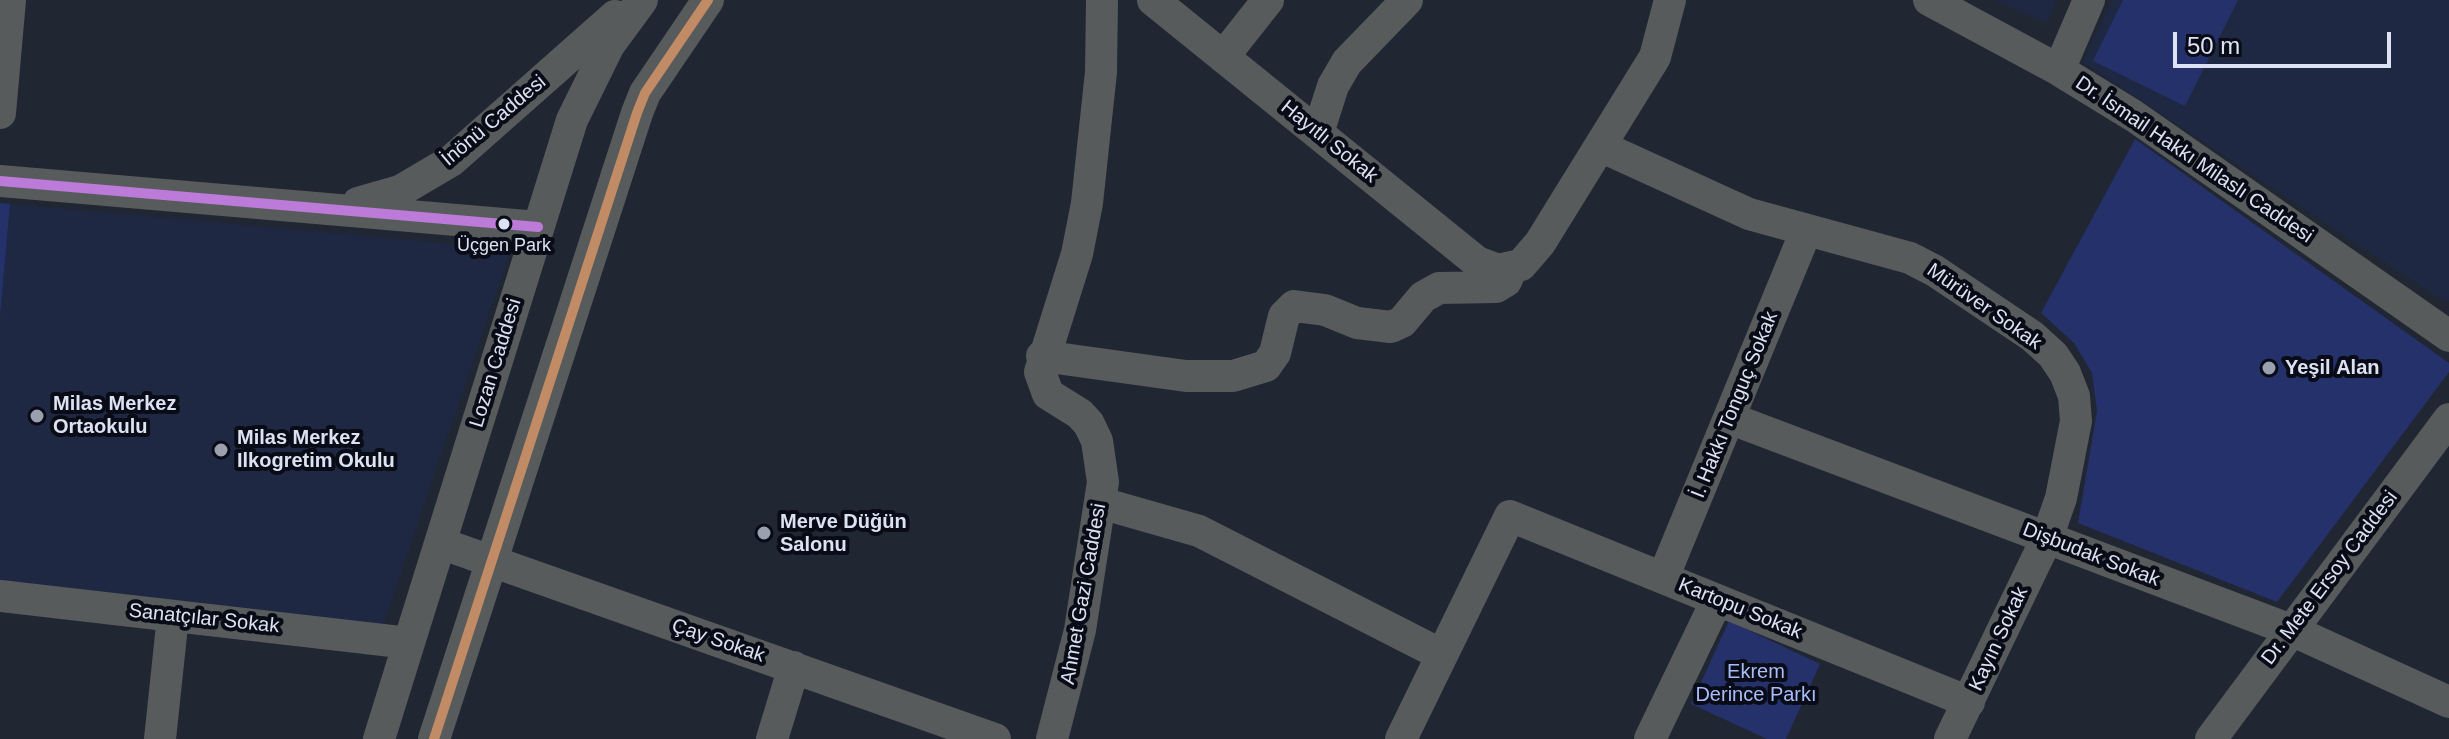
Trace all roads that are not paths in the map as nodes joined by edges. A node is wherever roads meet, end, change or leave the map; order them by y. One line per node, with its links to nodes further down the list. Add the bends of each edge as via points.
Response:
1 (10, 0): 14 (street)
2 (633, 0): 18 (street, İnönü Caddesi, via 451,161 400,191)
3 (642, 0): 19 (street, Lozan Caddesi, via 609,45 581,98)
4 (708, 0): 29 (street, via 637,113)
5 (1102, 0): 23 (street, Ahmet Gazi Caddesi, via 1101,72 1087,203 1077,254)
6 (1153, 0): 12 (street, Hayıtlı Sokak)
7 (1268, 0): 12 (street)
8 (1407, 0): 15 (street, via 1347,62)
9 (1670, 0): 16 (street, via 1655,57)
10 (1929, 0): 13 (street, Dr. İsmail Hakkı Milaslı Caddesi)
11 (2089, 0): 13 (street)
12 (1223, 57): 15 (street, Hayıtlı Sokak)
13 (2059, 70): 22 (street, Dr. İsmail Hakkı Milaslı Caddesi, via 2134,116)
14 (0, 113)
15 (1318, 133): 21 (street, Hayıtlı Sokak, via 1477,262)
16 (1600, 146): 20 (street, Mürüver Sokak, via 1728,205); 21 (street, via 1531,256)
17 (0, 181): 18 (street, İnönü Caddesi)
18 (336, 208): 19 (street, İnönü Caddesi)
19 (538, 227): 28 (street, Lozan Caddesi)
20 (1806, 231): 24 (street, İ. Hakkı Tonguç Sokak); 27 (street, Mürüver Sokak, via 1881,249 1935,271 2053,355 2074,396 2076,421)
21 (1511, 269): 23 (street, via 1496,287 1439,288 1391,327 1294,306 1284,316 1275,353 1266,366 1233,376 1186,376)
22 (2449, 336)
23 (1042, 356): 26 (street, Ahmet Gazi Caddesi, via 1040,372 1048,394 1080,414 1097,441)
24 (1729, 418): 27 (street, Dişbudak Sokak); 30 (street, İ. Hakkı Tonguç Sokak)
25 (2449, 419): 34 (street, Dr. Mete Ersoy Caddesi)
26 (1101, 503): 36 (street, via 1199,531); 45 (street, Ahmet Gazi Caddesi, via 1080,630)
27 (2047, 538): 34 (street, Dişbudak Sokak); 38 (street, Kayın Sokak)
28 (440, 543): 29 (street, Çay Sokak); 35 (street, Lozan Caddesi)
29 (492, 562): 37 (street, Çay Sokak); 42 (street)
30 (1663, 578): 32 (street, Kartopu Sokak); 36 (street, Kartopu Sokak, via 1510,516)
31 (0, 596): 33 (street, Sanatçılar Sokak)
32 (1717, 600): 38 (street, Kartopu Sokak); 47 (street)
33 (173, 616): 35 (street, Sanatçılar Sokak); 40 (street)
34 (2291, 630): 39 (street, Dişbudak Sokak); 49 (street, Dr. Mete Ersoy Caddesi)
35 (409, 643): 41 (street, Lozan Caddesi)
36 (1442, 655): 46 (street)
37 (794, 667): 43 (street); 44 (street, Çay Sokak)
38 (1969, 702): 48 (street, Kayın Sokak)
39 (2449, 702)
40 (160, 739)
41 (379, 739)
42 (434, 739)
43 (772, 739)
44 (995, 739)
45 (1052, 739)
46 (1401, 739)
47 (1650, 739)
48 (1950, 739)
49 (2211, 739)

